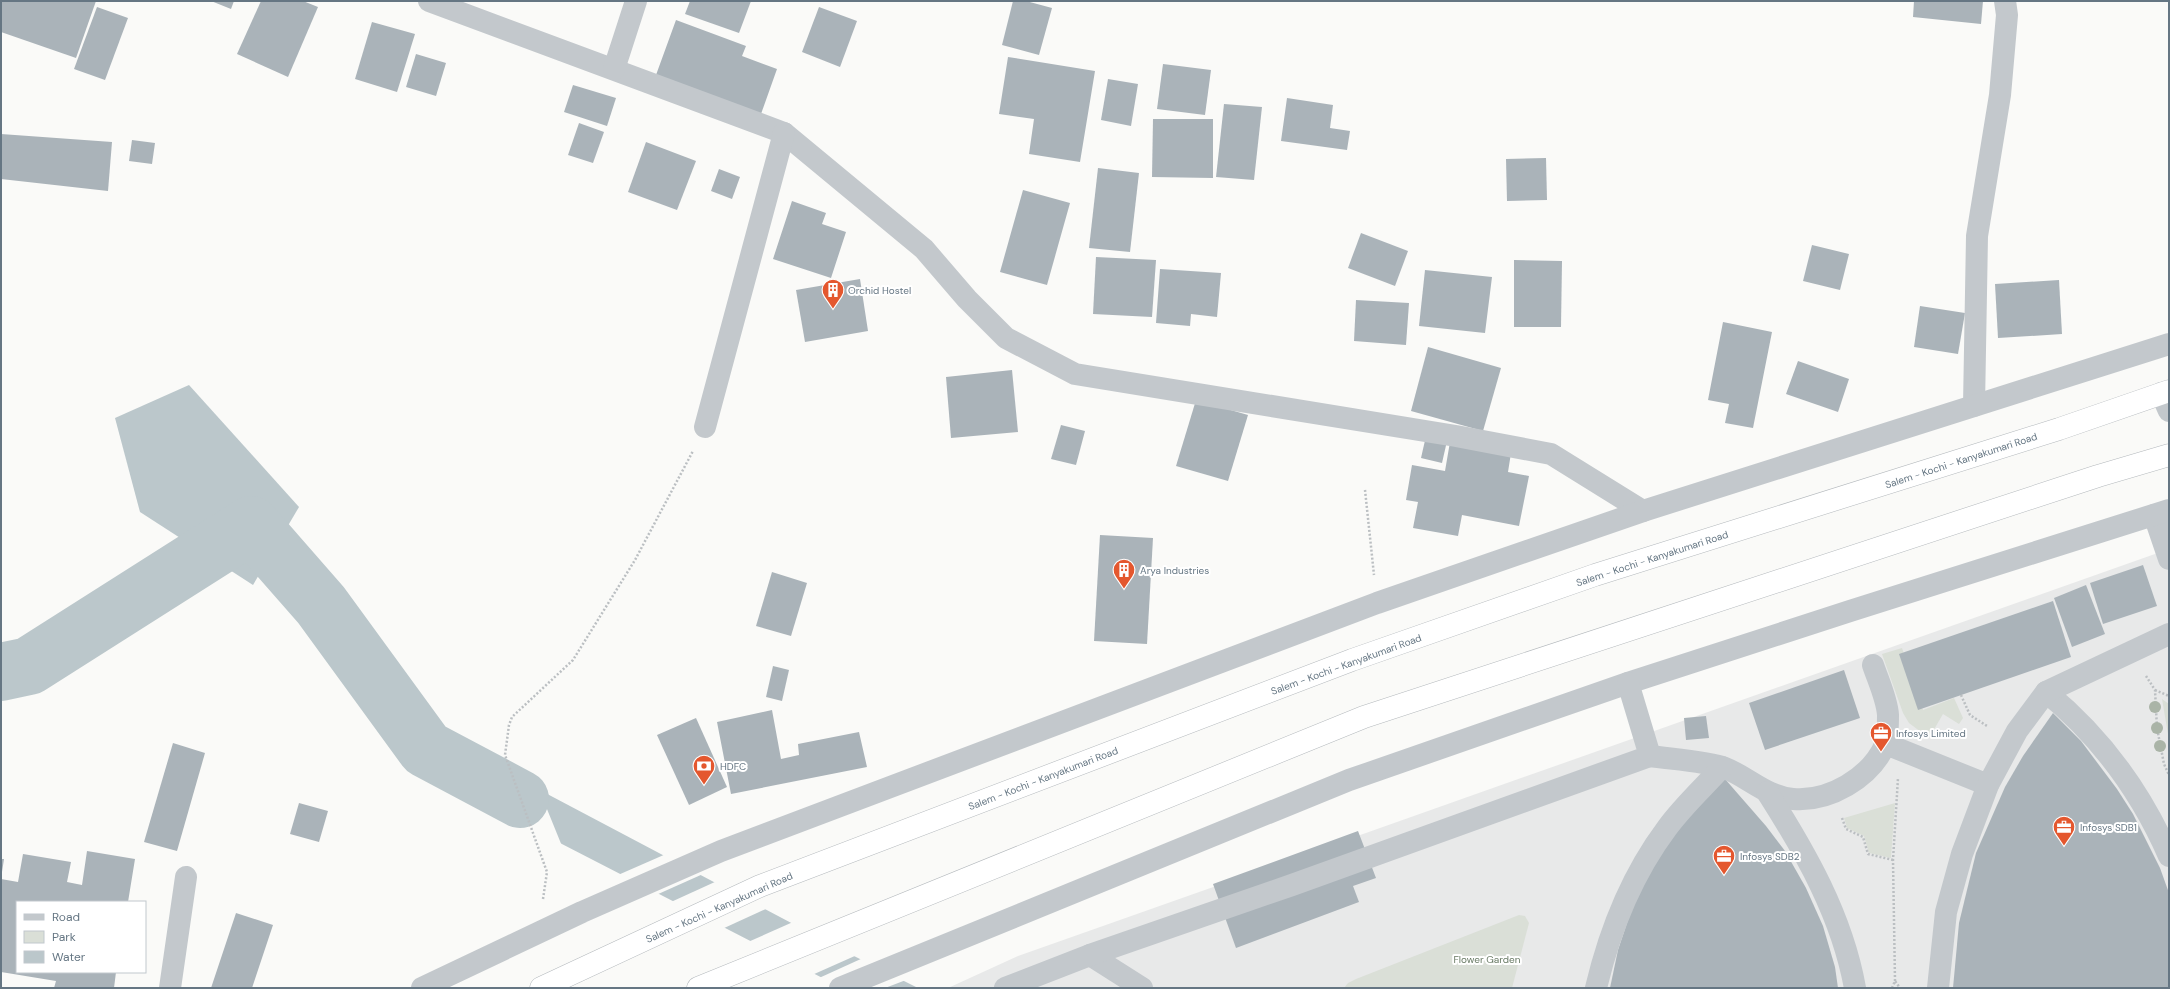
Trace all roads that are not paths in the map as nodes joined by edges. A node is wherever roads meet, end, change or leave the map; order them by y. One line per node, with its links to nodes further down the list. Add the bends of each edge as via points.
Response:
1 (429, 1): 4 (street)
2 (636, 1): 4 (street)
3 (2005, 1): 8 (street, via 2007,15 2000,95 1977,236)
4 (614, 69): 5 (street)
5 (784, 133): 9 (street); 11 (street, via 924,249 966,299 1006,338 1075,374 1456,436 1551,454)
6 (2169, 344): 8 (street)
7 (2166, 398): 29 (highway, Salem - Kochi - Kanyakumari Road, via 2059,429 1595,575 1352,660 760,886)
8 (1974, 406): 11 (street)
9 (705, 427)
10 (2169, 455): 30 (highway, via 2098,476 1364,717)
11 (1643, 511): 28 (street, via 1377,603 720,851 582,912)
12 (2162, 512): 13 (street); 16 (street)
13 (2169, 559)
14 (2169, 634): 17 (street)
15 (1873, 665): 18 (street, via 1888,714)
16 (1628, 683): 19 (street); 31 (street, via 1349,780)
17 (2046, 692): 21 (street, via 2017,731); 23 (street, via 2073,715 2112,760 2146,809)
18 (1892, 747): 21 (street); 22 (street, via 1850,784 1835,793 1815,798 1793,799)
19 (1650, 756): 20 (street); 25 (street)
20 (1722, 767): 22 (street, via 1743,775); 33 (street, via 1667,827 1641,865 1620,907)
21 (1988, 785): 35 (street, via 1962,854 1946,912)
22 (1767, 792): 34 (street, via 1823,887 1839,925)
23 (2169, 856)
24 (186, 877): 27 (street)
25 (1090, 955): 26 (street); 32 (street)
26 (1007, 987)
27 (170, 988)
28 (422, 988)
29 (541, 988)
30 (698, 988)
31 (840, 988)
32 (1142, 988)
33 (1596, 988)
34 (1855, 988)
35 (1938, 988)

